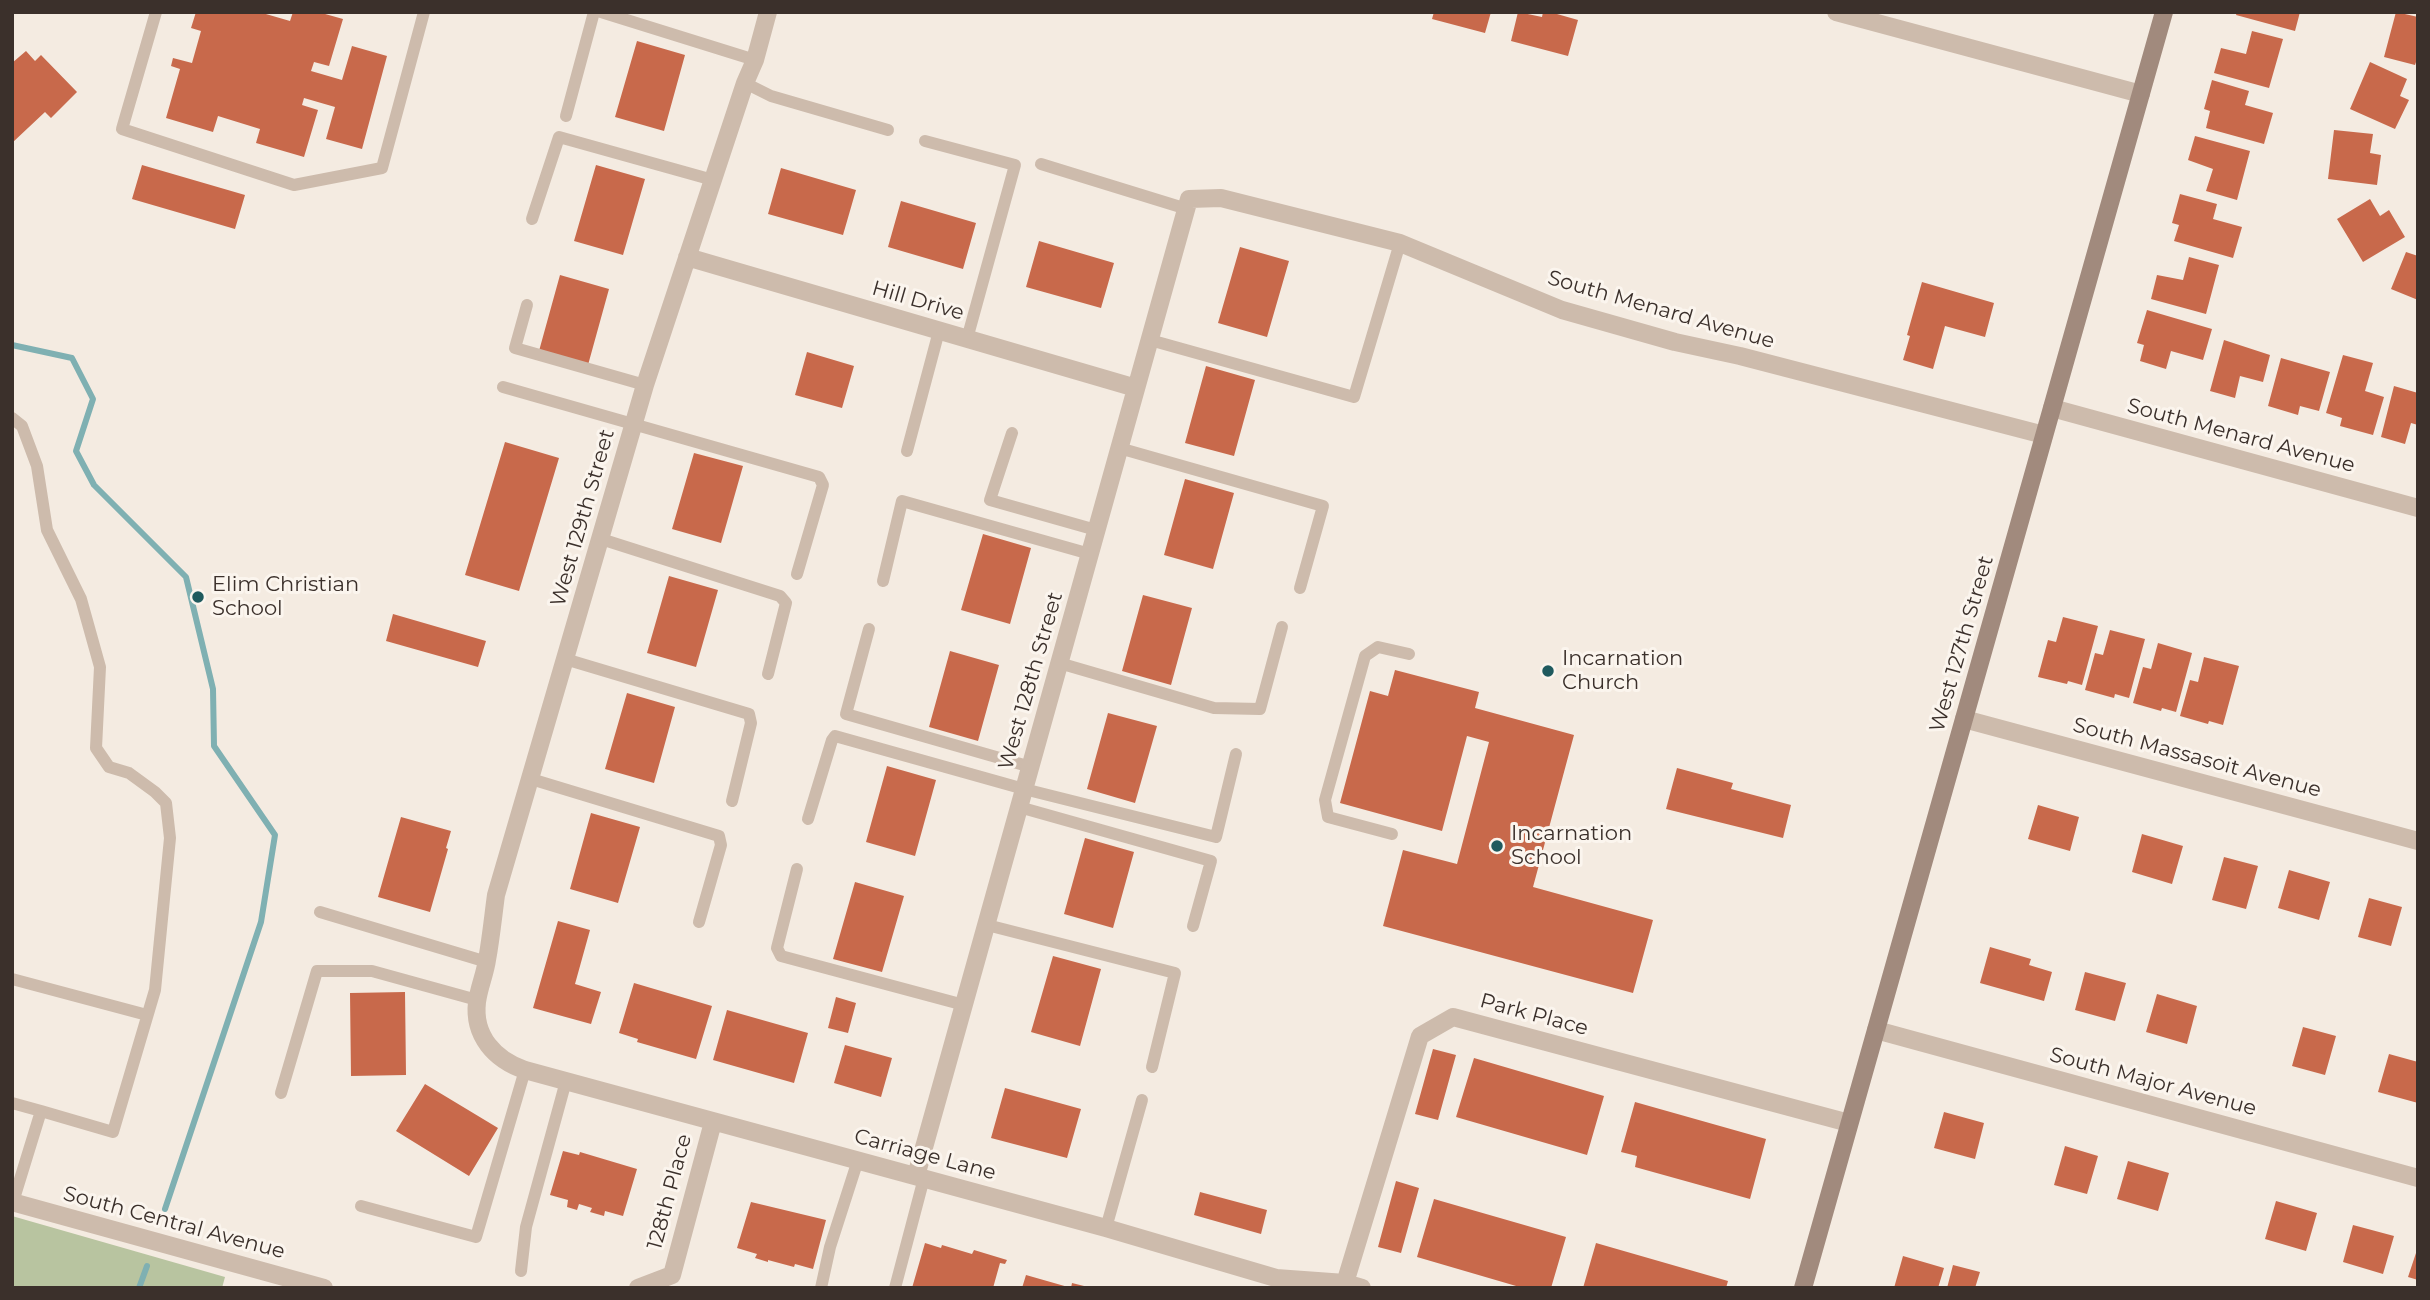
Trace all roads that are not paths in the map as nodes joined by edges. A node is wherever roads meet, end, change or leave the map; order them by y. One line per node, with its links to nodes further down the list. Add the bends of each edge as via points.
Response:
1 (156, 12): 2 (lane, via 122,129 294,185 382,168)
2 (424, 12)
3 (594, 12): 11 (lane)
4 (601, 12): 8 (lane)
5 (768, 12): 8 (street, West 129th Street)
6 (1836, 12): 10 (street)
7 (2164, 12): 10 (main road, West 127th Street)
8 (755, 60): 9 (street, West 129th Street)
9 (745, 83): 12 (lane, via 771,96); 15 (street, West 129th Street)
10 (2141, 94): 27 (main road, West 127th Street)
11 (566, 116)
12 (888, 130)
13 (925, 141): 22 (lane, via 1015,165)
14 (1041, 164): 16 (lane)
15 (713, 180): 17 (lane, via 559,137); 19 (street, West 129th Street)
16 (1188, 204): 18 (street, South Menard Avenue, via 1221,198); 23 (street, West 128th Street)
17 (532, 219)
18 (1400, 243): 23 (lane, via 1354,397); 31 (street, South Menard Avenue, via 1562,310)
19 (687, 257): 21 (street, Hill Drive); 24 (street, West 129th Street)
20 (527, 305): 24 (lane, via 515,348)
21 (939, 331): 22 (street, Hill Drive); 33 (lane)
22 (967, 338): 26 (street, Hill Drive)
23 (1150, 340): 26 (street, West 128th Street)
24 (645, 385): 29 (street, West 129th Street)
25 (503, 387): 29 (lane)
26 (1136, 388): 32 (street, West 128th Street)
27 (2052, 408): 31 (main road, West 127th Street); 34 (street, South Menard Avenue)
28 (12, 418): 66 (lane, via 22,426 37,466 47,530 81,599 100,667 96,748 109,767 129,773 166,803 170,838 155,990)
29 (634, 424): 36 (street, West 129th Street); 38 (lane, via 819,477 822,485)
30 (1012, 433): 35 (lane, via 990,500)
31 (2044, 435): 47 (main road, West 127th Street)
32 (1119, 448): 35 (street, West 128th Street); 40 (lane, via 1323,506)
33 (907, 451)
34 (2418, 508)
35 (1097, 530): 37 (street, West 128th Street)
36 (601, 539): 44 (street, West 129th Street); 46 (lane, via 780,596 786,603)
37 (1090, 554): 39 (lane, via 902,501); 45 (street, West 128th Street)
38 (797, 574)
39 (883, 581)
40 (1300, 588)
41 (1282, 627): 45 (lane, via 1260,709 1214,708)
42 (869, 629): 49 (lane, via 846,714)
43 (1409, 654): 55 (lane, via 1378,646 1365,656 1325,800 1328,817)
44 (565, 659): 50 (street, West 129th Street); 52 (lane, via 749,714 751,723)
45 (1059, 663): 49 (street, West 128th Street)
46 (768, 674)
47 (1964, 719): 56 (street, South Massasoit Avenue); 67 (main road, West 127th Street)
48 (1236, 754): 51 (lane, via 1216,837)
49 (1031, 767): 51 (street, West 128th Street)
50 (531, 779): 59 (lane, via 719,836 721,845); 62 (street, West 129th Street, via 496,895)
51 (1024, 789): 53 (street, West 128th Street); 54 (lane, via 835,736)
52 (732, 801)
53 (1019, 807): 60 (street, West 128th Street); 61 (lane, via 1211,861)
54 (808, 819)
55 (1392, 834)
56 (2418, 841)
57 (797, 869): 65 (lane, via 777,948 781,956)
58 (320, 912): 62 (lane)
59 (699, 922)
60 (987, 925): 65 (street, West 128th Street); 69 (lane, via 1175,973)
61 (1193, 926)
62 (487, 962): 64 (street, West 129th Street)
63 (12, 979): 66 (lane)
64 (477, 1000): 68 (street, West 129th Street, via 478,1023); 72 (lane, via 372,971 317,971)
65 (964, 1004): 79 (street, West 128th Street)
66 (148, 1015): 75 (lane, via 113,1132)
67 (1876, 1030): 77 (main road, West 127th Street); 80 (street, South Major Avenue)
68 (486, 1043): 70 (street, Carriage Lane, via 496,1055)
69 (1152, 1067)
70 (525, 1070): 71 (street, Carriage Lane); 82 (lane, via 476,1237)
71 (566, 1081): 76 (street, Carriage Lane); 84 (lane, via 526,1227)
72 (281, 1093)
73 (1142, 1100): 83 (lane)
74 (12, 1103): 75 (lane)
75 (41, 1111): 81 (lane)
76 (713, 1122): 78 (street, Carriage Lane); 85 (street, 128th Place)
77 (1849, 1123): 86 (street, Park Place, via 1453,1017 1420,1036); 91 (main road, West 127th Street)
78 (858, 1160): 79 (street, Carriage Lane); 89 (lane)
79 (920, 1177): 83 (street, Carriage Lane); 90 (lane)
80 (2418, 1178)
81 (13, 1202): 87 (street, South Central Avenue)
82 (361, 1206)
83 (1106, 1228): 86 (street, Carriage Lane, via 1276,1278)
84 (521, 1271)
85 (677, 1281): 88 (street, 128th Place)
86 (1353, 1285)
87 (324, 1288)
88 (638, 1288)
89 (821, 1288)
90 (895, 1288)
91 (1803, 1288)

